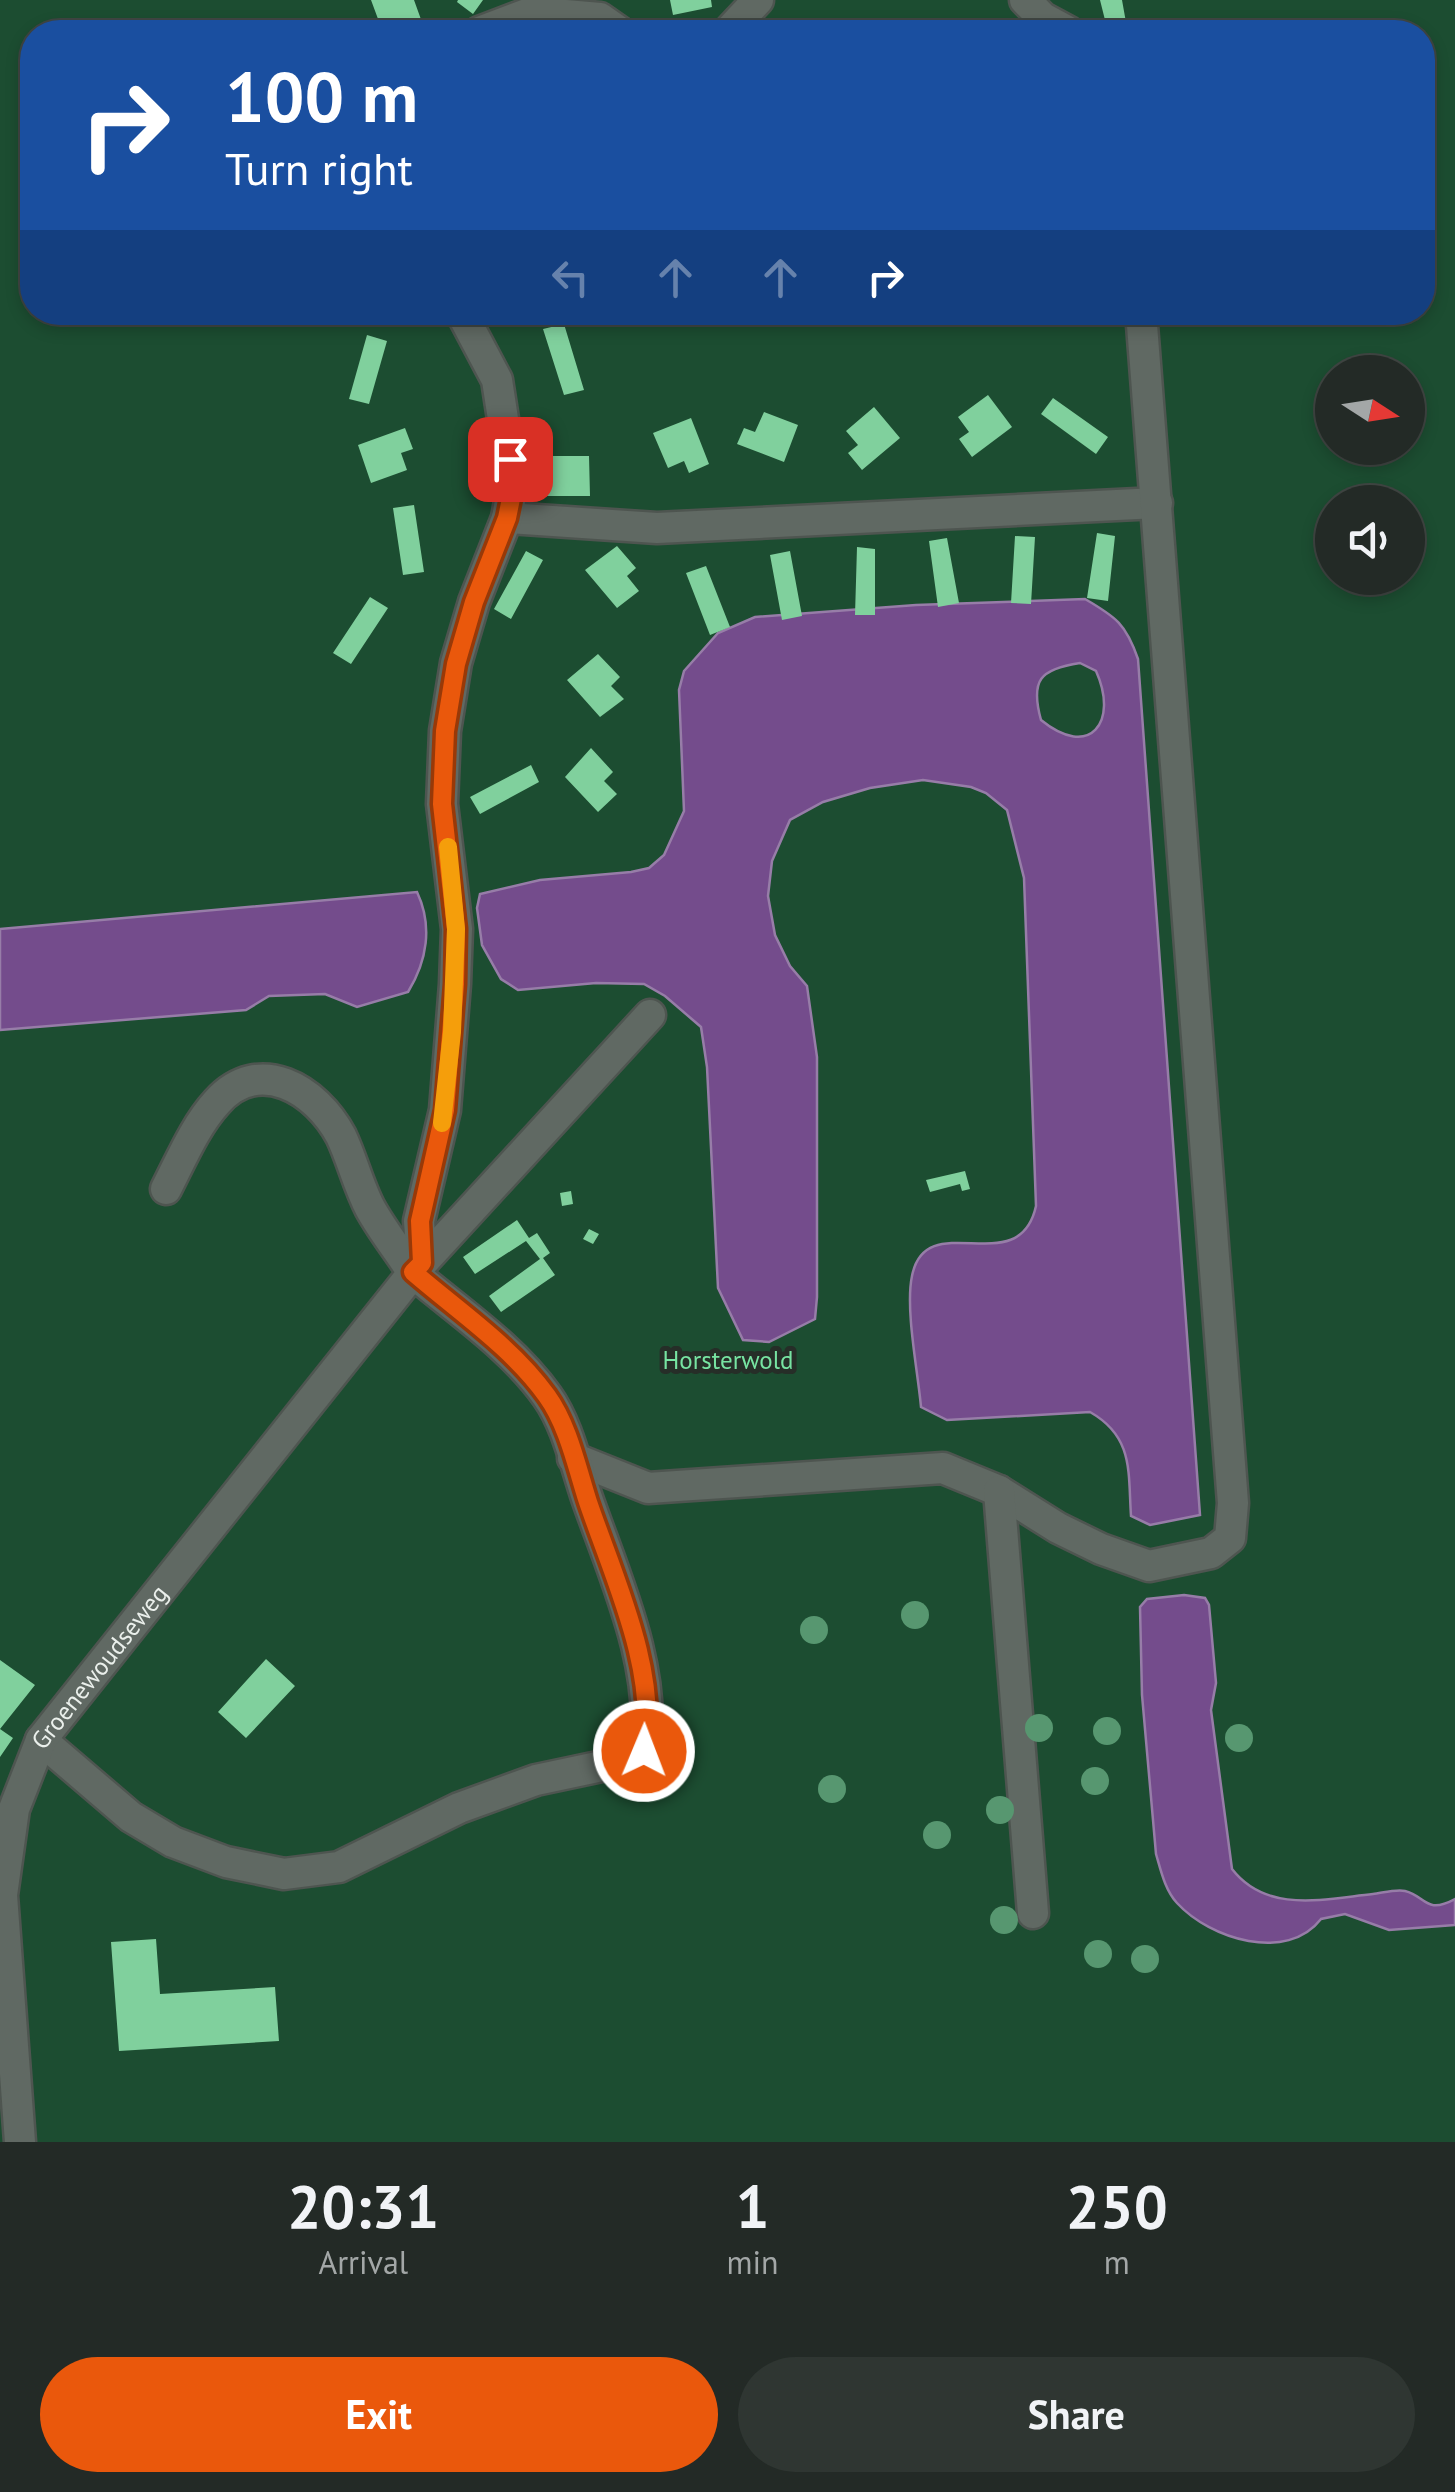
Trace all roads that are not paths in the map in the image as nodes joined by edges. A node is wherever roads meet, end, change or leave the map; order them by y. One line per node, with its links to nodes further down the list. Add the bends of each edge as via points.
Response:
1 (758, 0): 5 (lane)
2 (1025, 0): 6 (lane)
3 (511, 20): 4 (lane, via 532,12)
4 (603, 20)
5 (739, 20)
6 (1048, 20)
7 (468, 325): 10 (lane, via 497,380 514,484)
8 (1142, 325): 9 (lane)
9 (1156, 503): 10 (lane, via 657,528); 15 (lane, via 1233,1503 1230,1538 1211,1553 1149,1566 1058,1528)
10 (507, 518): 13 (lane, via 474,602 445,731 442,804 455,984 445,1110 420,1221)
11 (650, 1015): 13 (lane, Groenewoudseweg)
12 (166, 1188): 13 (lane, via 220,1098 238,1084 276,1078 324,1112 370,1208)
13 (417, 1268): 14 (lane, via 548,1397); 16 (lane, Groenewoudseweg)
14 (573, 1458): 15 (lane, via 648,1488 943,1468); 16 (lane, via 636,1643 649,1726 644,1751 459,1808 338,1867 284,1874 172,1842 131,1817)
15 (999, 1491): 17 (lane)
16 (41, 1740): 18 (lane, Groenewoudseweg, via 14,1809 2,1895)
17 (1033, 1913)
18 (20, 2142)

